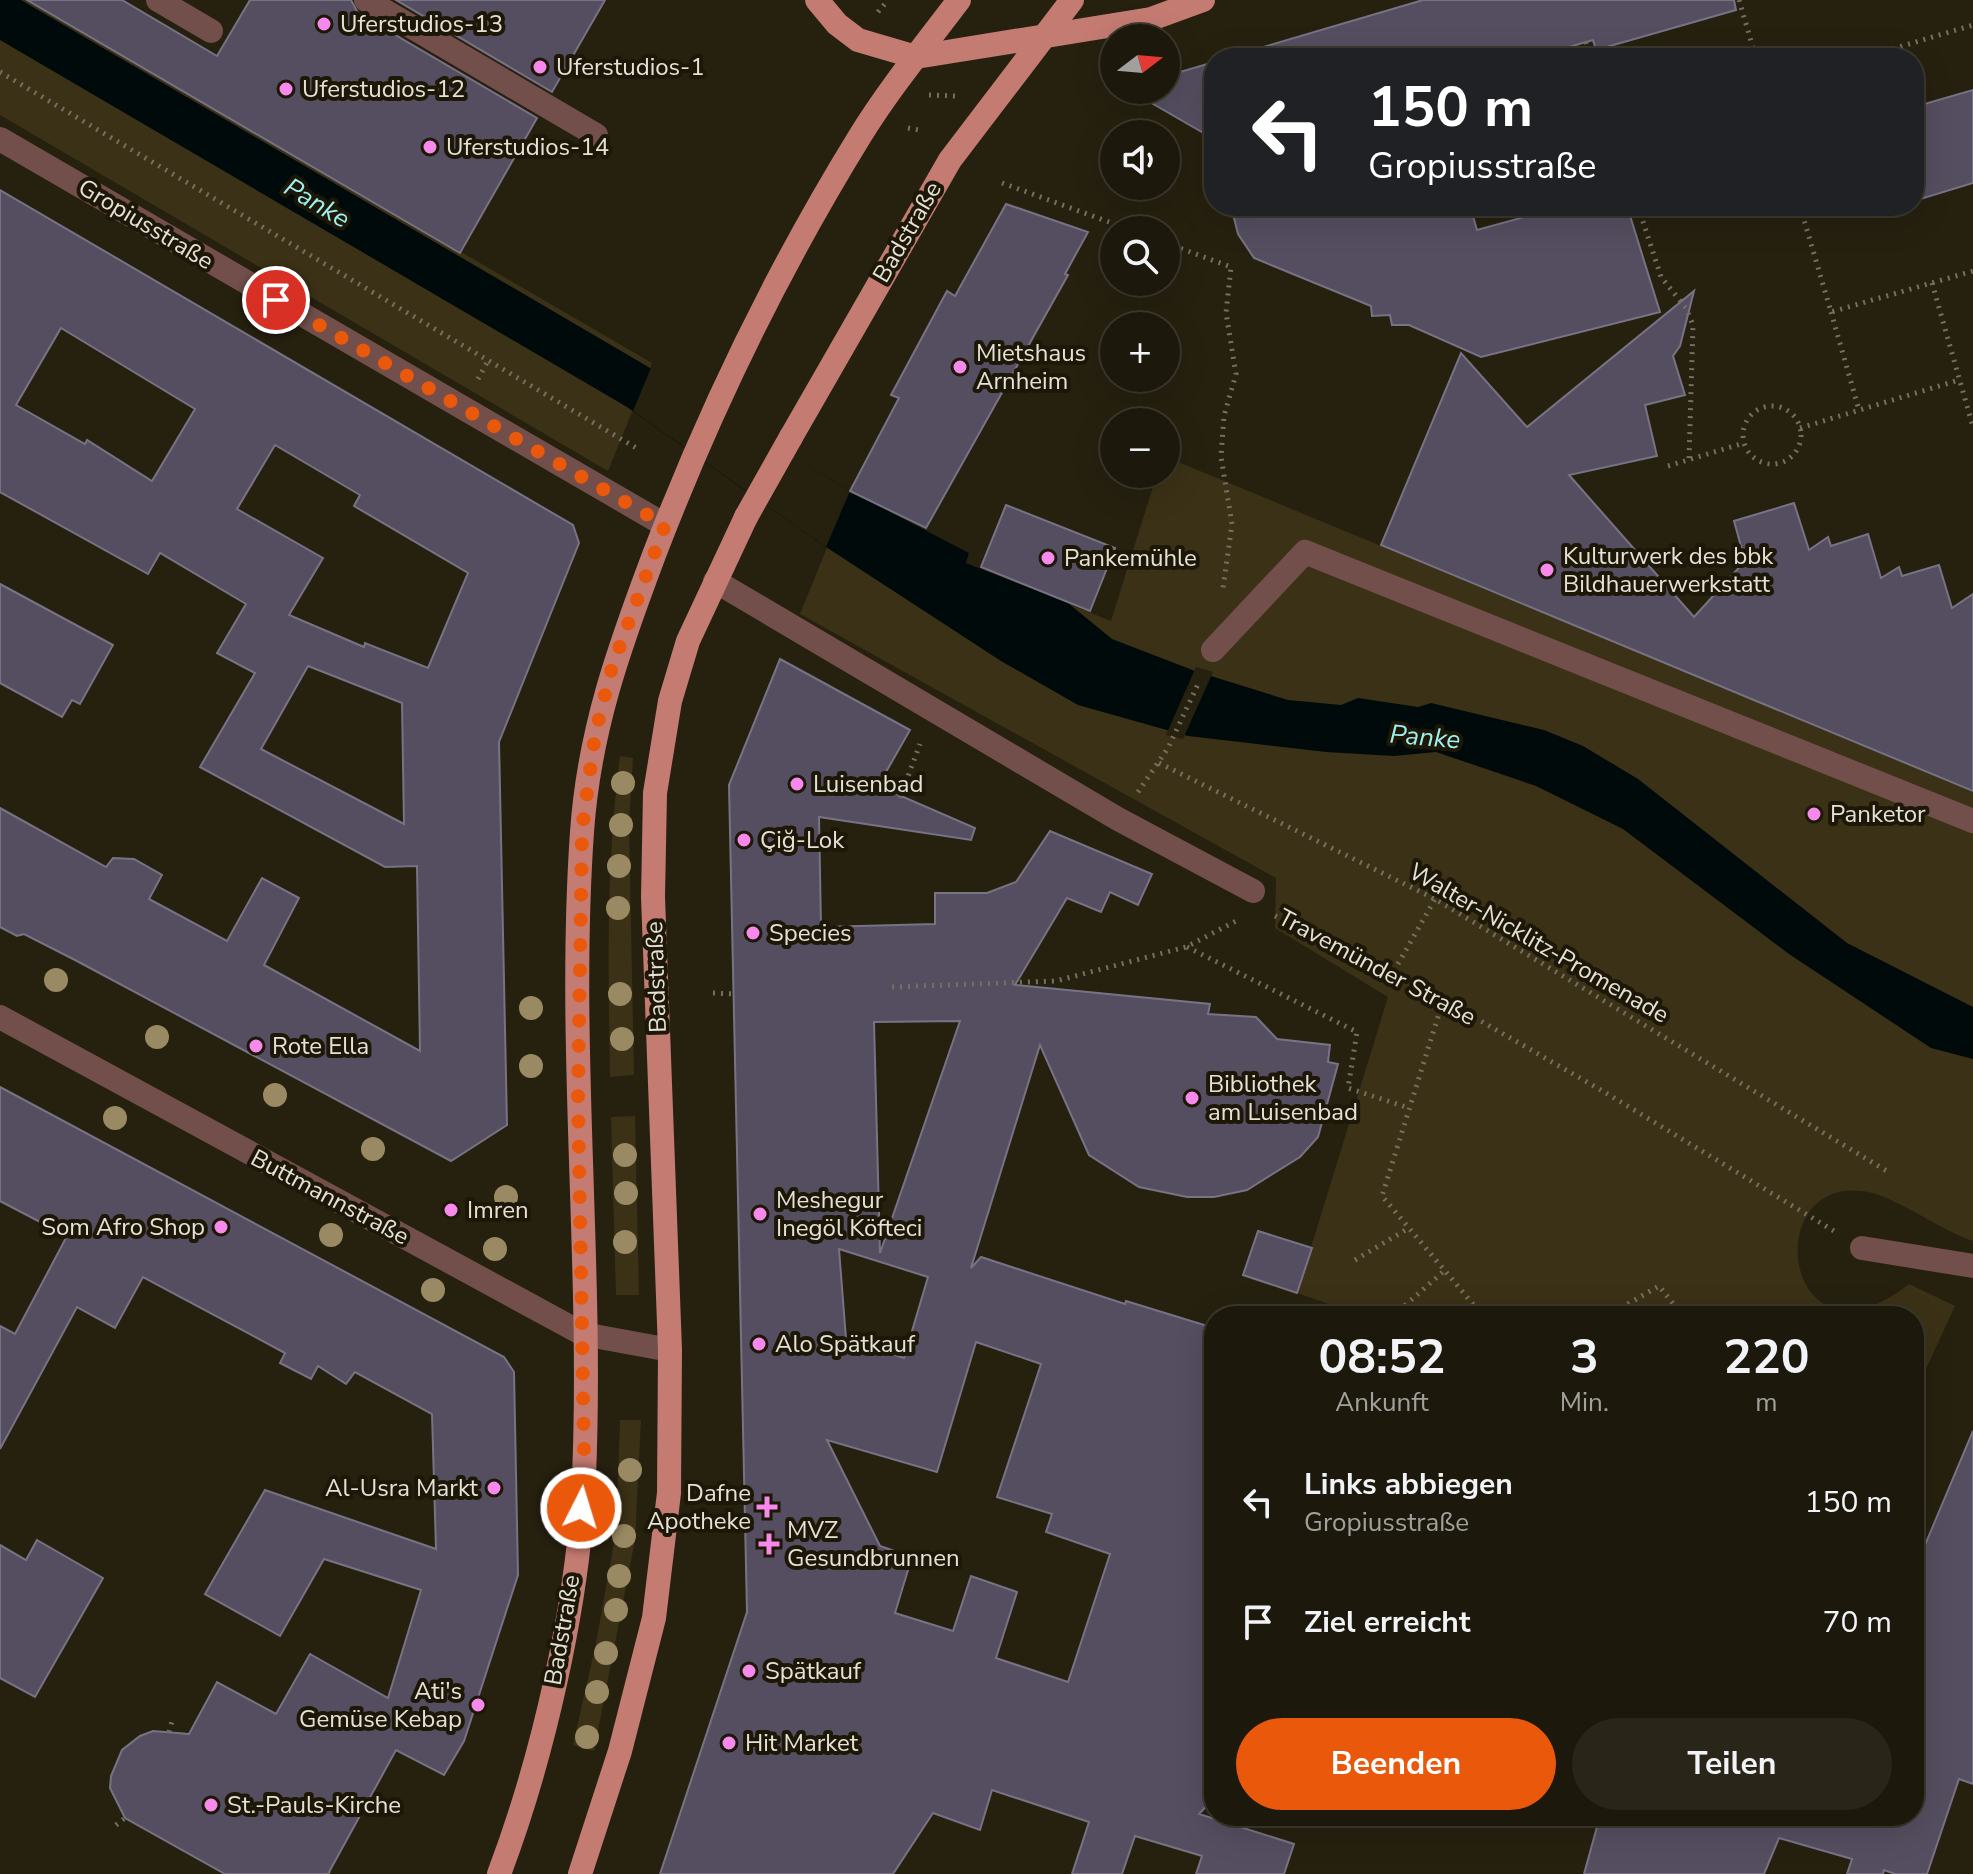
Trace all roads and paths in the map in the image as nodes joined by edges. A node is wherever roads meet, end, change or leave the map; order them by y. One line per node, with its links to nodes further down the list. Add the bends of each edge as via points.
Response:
1 (158, 0): 9 (street)
2 (366, 0): 18 (street)
3 (817, 0): 16 (main road, via 858,40)
4 (959, 0): 16 (main road)
5 (1072, 0): 10 (main road, Badstraße)
6 (1203, 0): 10 (main road, via 1151,19)
7 (1739, 0): 14 (path)
8 (1973, 25): 12 (path)
9 (211, 31)
10 (1042, 40): 16 (main road); 38 (main road, Badstraße, bridge, via 950,160 746,517)
11 (1586, 42): 13 (path)
12 (1900, 47): 15 (path)
13 (1588, 48)
14 (1753, 48)
15 (1897, 48)
16 (916, 57): 37 (main road, Badstraße, via 860,136 760,314)
17 (0, 72): 33 (path)
18 (596, 135)
19 (0, 139): 37 (street, Gropiusstraße)
20 (1002, 183): 23 (path)
21 (1641, 216): 34 (path, via 1661,277 1693,325)
22 (1803, 216): 27 (path)
23 (1100, 219)
24 (1180, 248): 36 (path, via 1231,267 1226,313 1236,374 1224,416 1221,457)
25 (1973, 271): 26 (path)
26 (1932, 283): 27 (path); 28 (path)
27 (1831, 312): 29 (path)
28 (1959, 380): 29 (path); 30 (path)
29 (1859, 410): 31 (path)
30 (1973, 427)
31 (1800, 428): 32 (path, via 1798,447 1785,461 1765,463); 32 (path, via 1782,407 1764,406 1748,417)
32 (1744, 443): 34 (path)
33 (638, 449)
34 (1689, 460): 35 (path)
35 (1668, 466)
36 (1232, 524)
37 (665, 525): 63 (main road, Badstraße, via 612,667 595,735 582,830 578,1096)
38 (715, 581): 40 (street, Travemünder Straße); 64 (main road, Badstraße, via 688,641 670,701 655,793 654,912)
39 (1213, 650): 42 (street, via 1305,552); 44 (path, Walter-Nicklitz-Promenade, via 1159,763)
40 (936, 710): 41 (path); 43 (street, Travemünder Straße, via 1118,819)
41 (900, 798)
42 (1973, 821)
43 (1253, 891): 45 (path, via 1236,924); 46 (path, Travemünder Straße, via 1275,916)
44 (1435, 899): 46 (path); 53 (path, Walter-Nicklitz-Promenade)
45 (1186, 947): 47 (path, via 1056,981); 52 (path, via 1357,1032 1348,1088)
46 (1394, 971): 50 (path, Travemünder Straße)
47 (892, 987)
48 (713, 993): 49 (path)
49 (734, 994)
50 (1443, 1001): 52 (path); 55 (path, Travemünder Straße)
51 (0, 1017): 63 (street, Buttmannstraße)
52 (1409, 1108): 54 (path, via 1382,1196)
53 (1890, 1173)
54 (1409, 1228): 56 (path); 58 (path)
55 (1862, 1248): 57 (street)
56 (1355, 1260)
57 (1973, 1266)
58 (1444, 1271): 59 (path); 60 (path)
59 (1404, 1306)
60 (1474, 1306)
61 (1624, 1306): 62 (path, via 1659,1286)
62 (1675, 1306)
63 (583, 1334): 64 (street, Buttmannstraße); 69 (main road, Badstraße, via 584,1480 571,1595 547,1711)
64 (670, 1350): 70 (main road, Badstraße, via 669,1493 654,1618 620,1751)
65 (172, 1721): 66 (path)
66 (169, 1732)
67 (125, 1818): 68 (path)
68 (116, 1825)
69 (499, 1874)
70 (580, 1874)

